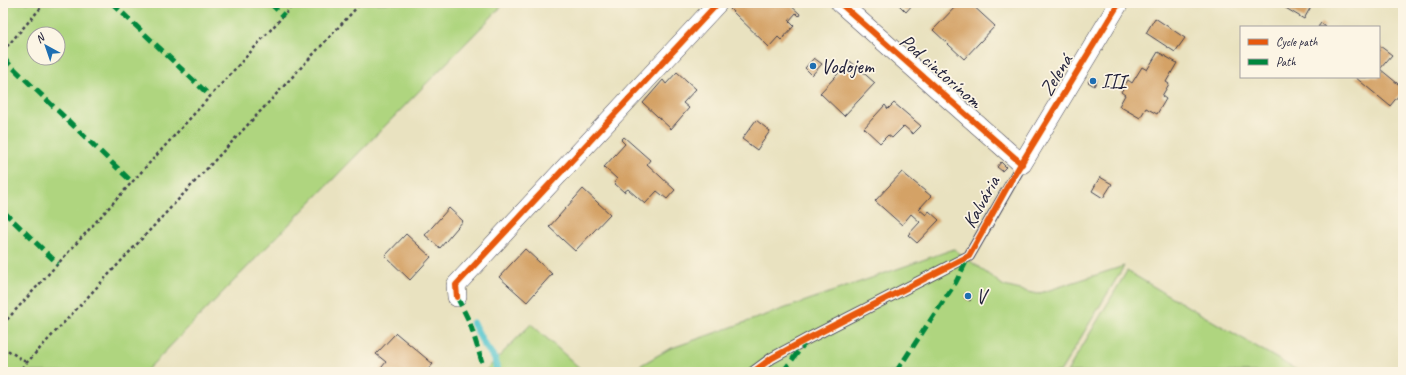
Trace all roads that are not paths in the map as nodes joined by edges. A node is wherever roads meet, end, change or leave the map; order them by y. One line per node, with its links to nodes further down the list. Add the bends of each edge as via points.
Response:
1 (718, 3): 5 (street, via 456,285)
2 (840, 3): 4 (street, Pod cintorínom)
3 (1118, 3): 4 (street, Zelená)
4 (1022, 164): 6 (lane, Kalvária, via 969,256 809,338 772,358)
5 (457, 297)
6 (753, 372)

